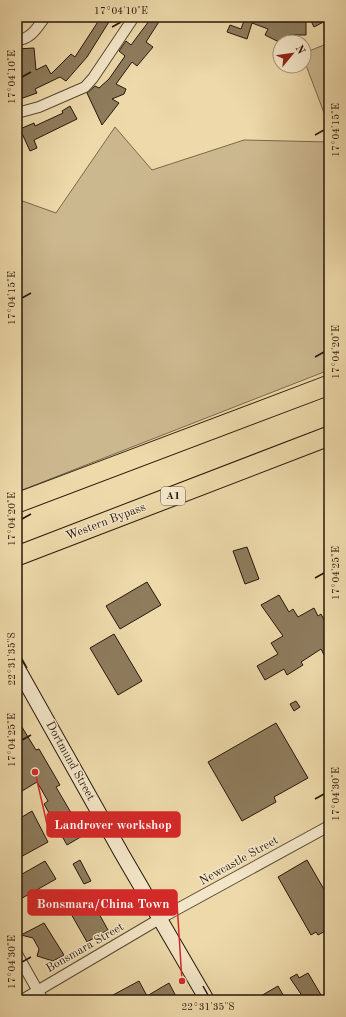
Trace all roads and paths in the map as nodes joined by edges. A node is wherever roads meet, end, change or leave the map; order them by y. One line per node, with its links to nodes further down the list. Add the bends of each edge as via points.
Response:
1 (45, 17): 3 (street, via 29,36)
2 (134, 17): 4 (street, via 85,87 39,107)
3 (17, 40)
4 (17, 113)
5 (329, 386): 7 (highway)
6 (329, 436): 8 (highway, Western Bypass / A1)
7 (17, 503)
8 (17, 556)
9 (17, 667): 11 (street, Dortmund Street)
10 (329, 826): 11 (street, Newcastle Street)
11 (161, 918): 13 (street, Bonsmara Street); 15 (street, Dortmund Street)
12 (17, 954): 13 (street)
13 (40, 996): 14 (street, Bonsmara Street)
14 (22, 1000)
15 (207, 1000)

